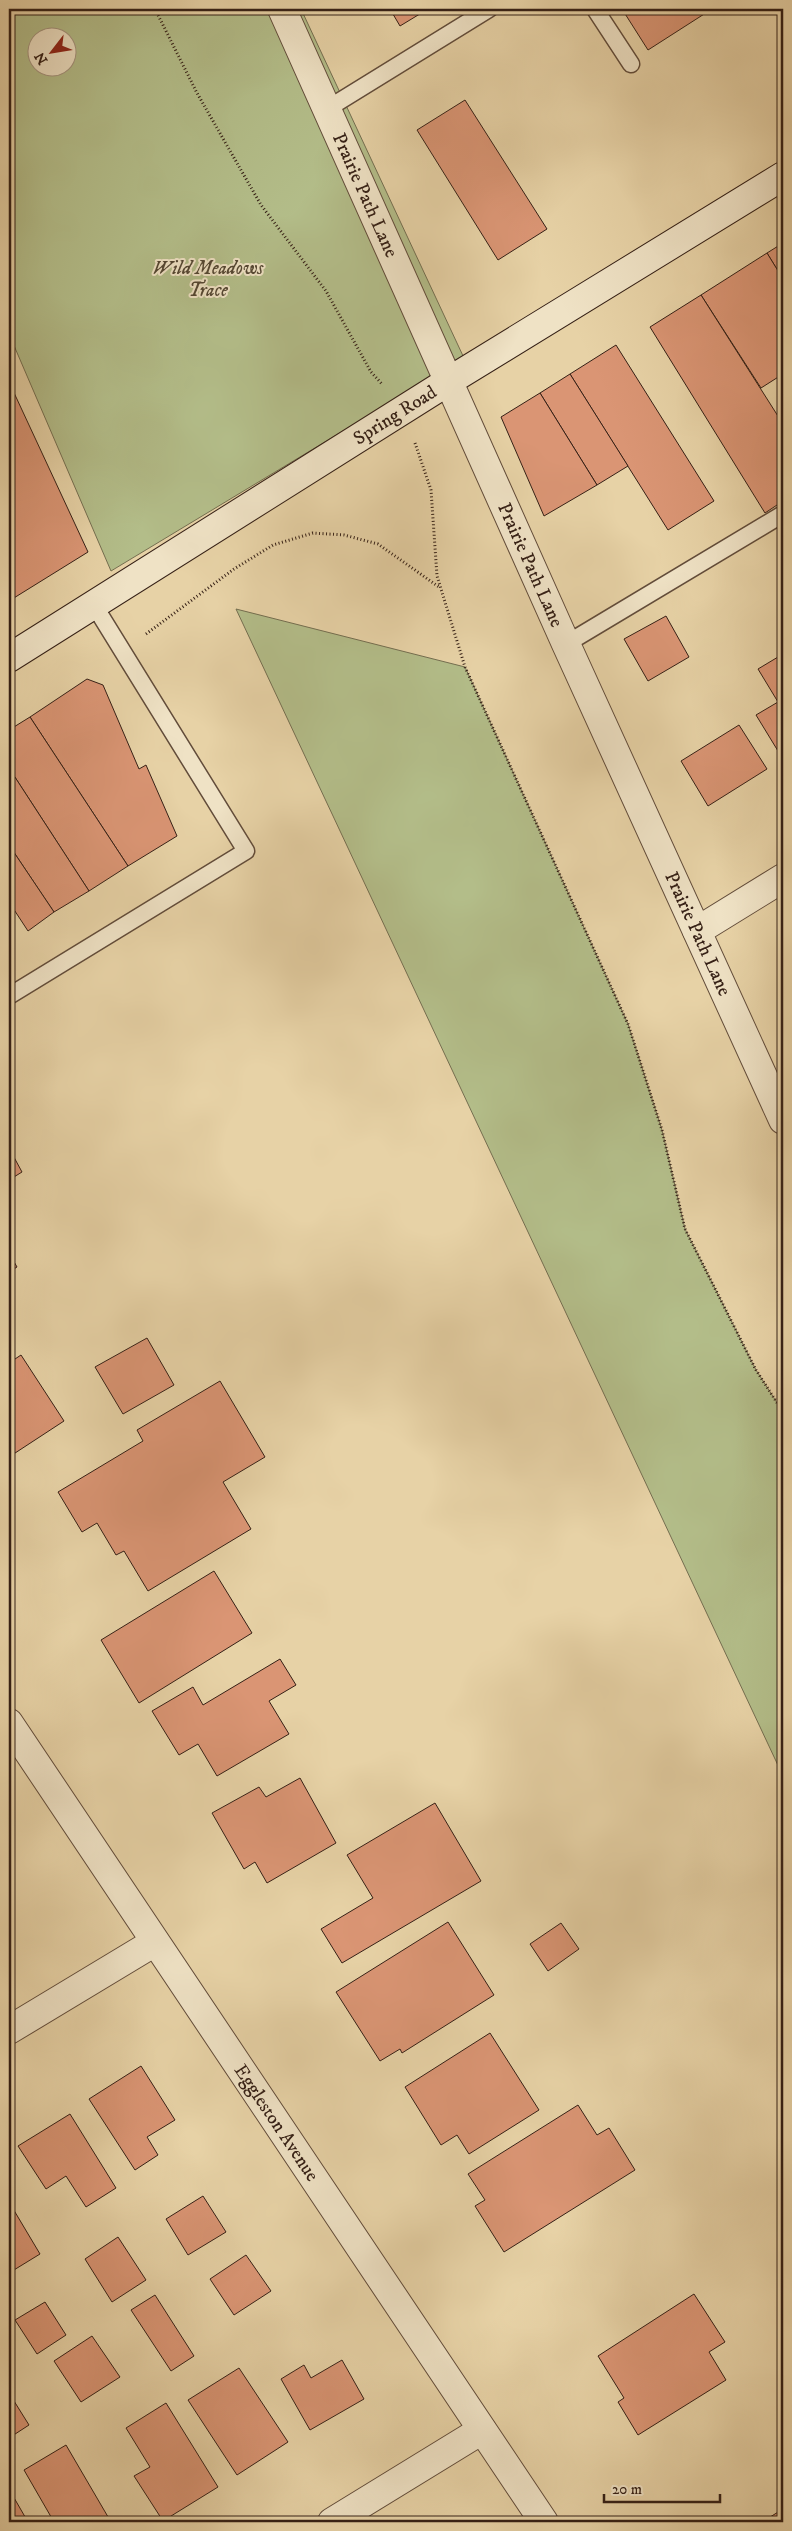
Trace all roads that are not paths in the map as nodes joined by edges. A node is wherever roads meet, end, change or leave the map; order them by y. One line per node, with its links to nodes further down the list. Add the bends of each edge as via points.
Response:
1 (282, 9): 5 (street, Prairie Path Lane)
2 (489, 9): 5 (lane)
3 (595, 9): 4 (lane)
4 (631, 64)
5 (327, 109): 7 (street, Prairie Path Lane)
6 (783, 176): 7 (street, Spring Road)
7 (450, 381): 9 (street, Spring Road); 10 (street, Prairie Path Lane)
8 (783, 514): 10 (lane)
9 (94, 605): 11 (street, Spring Road); 14 (lane, via 246,851)
10 (566, 644): 13 (street, Prairie Path Lane)
11 (9, 658)
12 (783, 878): 13 (street)
13 (697, 931): 15 (street, Prairie Path Lane)
14 (9, 996)
15 (783, 1120)
16 (9, 1723): 17 (street, Eggleston Avenue)
17 (155, 1942): 18 (street); 19 (street, Eggleston Avenue)
18 (9, 2030)
19 (482, 2430): 20 (street); 21 (street, Eggleston Avenue)
20 (332, 2522)
21 (544, 2522)

